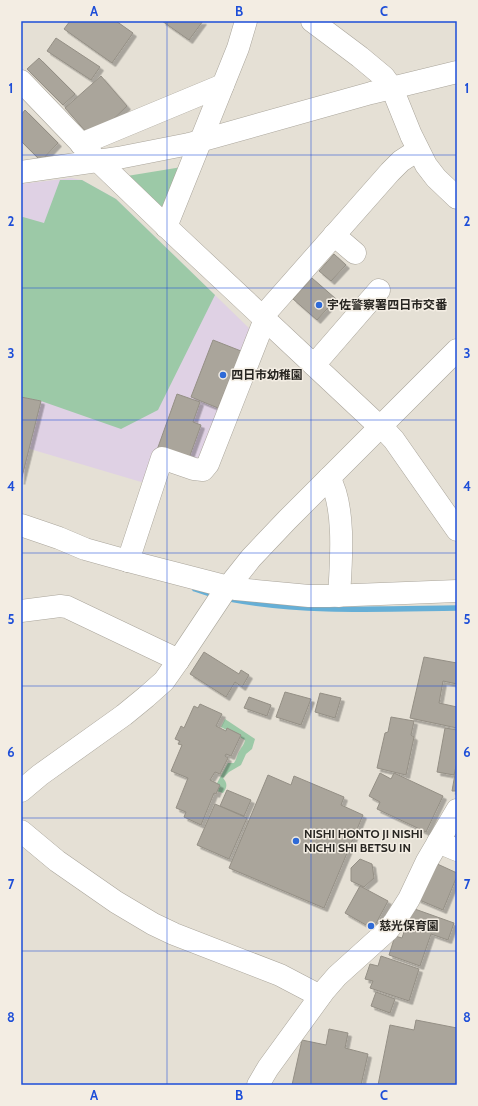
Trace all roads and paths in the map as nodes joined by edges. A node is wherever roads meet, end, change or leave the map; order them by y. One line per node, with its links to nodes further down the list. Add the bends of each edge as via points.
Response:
1 (246, 21): 5 (street)
2 (312, 21): 6 (street, via 360,56 384,77)
3 (457, 72): 6 (street)
4 (21, 81): 8 (street)
5 (223, 85): 7 (street); 8 (street)
6 (392, 88): 7 (street); 9 (street)
7 (200, 141): 10 (street); 13 (street)
8 (81, 144): 10 (street)
9 (418, 150): 12 (street, via 431,173); 14 (street, via 395,166)
10 (98, 161): 11 (street); 13 (street)
11 (21, 172)
12 (457, 198)
13 (166, 227): 17 (street)
14 (334, 235): 15 (street); 17 (street)
15 (355, 252)
16 (379, 290): 19 (street)
17 (264, 318): 19 (street); 24 (street, via 208,464 203,470 194,469 162,458)
18 (457, 350): 20 (street)
19 (314, 365): 20 (street)
20 (381, 426): 21 (street); 23 (street, via 402,451)
21 (329, 478): 26 (street, via 270,537); 27 (street, via 336,492 340,519)
22 (21, 525): 24 (street, via 85,549)
23 (457, 530)
24 (128, 561): 26 (street)
25 (457, 591): 27 (street)
26 (222, 594): 27 (street, via 236,589); 29 (street)
27 (339, 596)
28 (21, 612): 29 (street, via 60,606 72,609)
29 (178, 661): 30 (street, via 164,680 146,697)
30 (21, 791)
31 (457, 810): 33 (street)
32 (21, 831): 34 (street, via 57,861 153,924 280,975)
33 (448, 846): 34 (street, via 396,921 337,976)
34 (320, 996): 35 (street)
35 (258, 1085)

